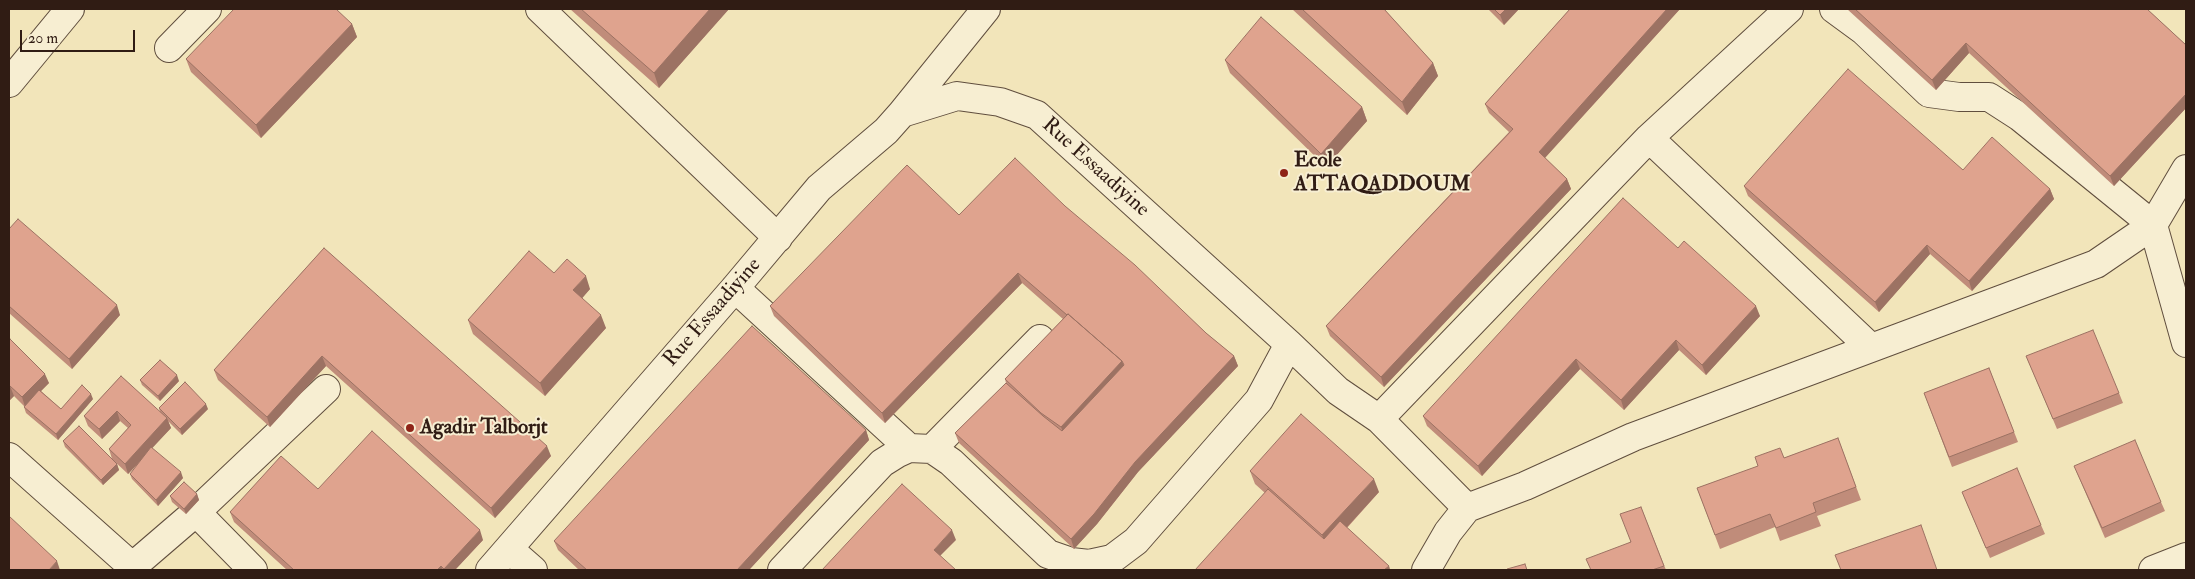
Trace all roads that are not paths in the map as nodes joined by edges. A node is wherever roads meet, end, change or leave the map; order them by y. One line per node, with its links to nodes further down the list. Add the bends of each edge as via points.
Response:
1 (70, 9): 8 (street)
2 (207, 9): 7 (street)
3 (540, 9): 13 (street)
4 (986, 9): 9 (street)
5 (1789, 9): 10 (street)
6 (1834, 9): 12 (street, via 1864,31 1929,93 1989,98 2020,117)
7 (170, 48)
8 (9, 83)
9 (902, 113): 13 (street, Rue Essaadiyine, via 886,131 819,188); 17 (street, Rue Essaadiyine, via 957,96 1000,102 1037,115)
10 (1649, 138): 18 (street); 20 (street)
11 (2186, 169): 12 (street)
12 (2153, 225): 16 (street); 18 (street, via 2096,264)
13 (778, 238): 14 (street, Rue Essaadiyine)
14 (735, 288): 21 (street); 25 (street, Rue Essaadiyine)
15 (1040, 339): 21 (street)
16 (2186, 343)
17 (1289, 344): 20 (street, Rue Essaadiyine, via 1338,391); 21 (street, via 1259,400 1136,541 1112,560 1089,564 1048,554 951,462)
18 (1871, 348): 23 (street, via 1633,437 1525,486)
19 (326, 389): 24 (street)
20 (1379, 419): 23 (street, Rue Essaadiyine)
21 (920, 448): 31 (street, via 898,453 882,463)
22 (9, 457): 27 (street)
23 (1467, 508): 32 (street, via 1448,532)
24 (196, 512): 27 (street); 28 (street)
25 (509, 549): 29 (street, Rue Essaadiyine); 30 (street)
26 (2186, 557): 33 (street)
27 (126, 567)
28 (253, 570)
29 (490, 570)
30 (533, 570)
31 (782, 570)
32 (1426, 570)
33 (2153, 570)

